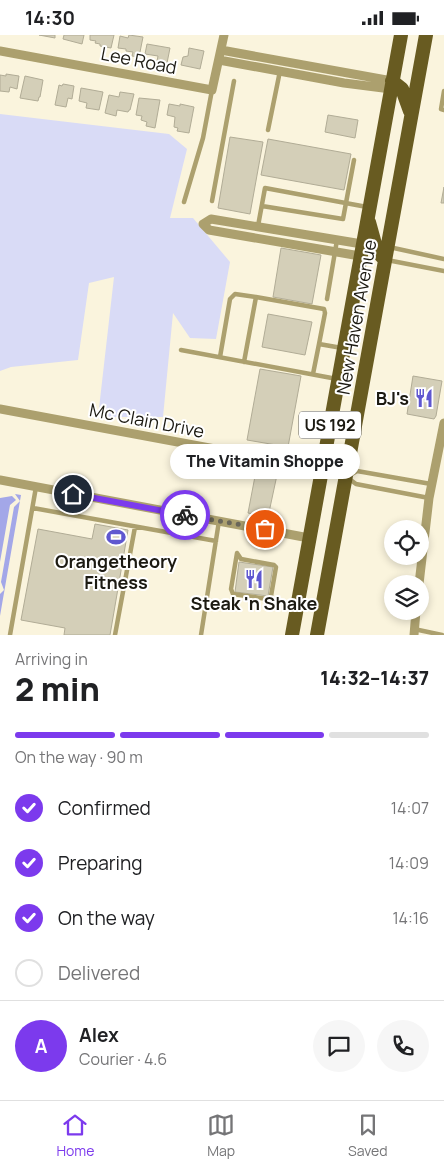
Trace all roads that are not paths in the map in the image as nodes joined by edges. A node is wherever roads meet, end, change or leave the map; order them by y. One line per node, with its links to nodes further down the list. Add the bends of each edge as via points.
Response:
1 (224, 35): 4 (street)
2 (401, 35): 9 (main road, New Haven Avenue / US 192)
3 (426, 35): 13 (main road, New Haven Avenue / US 192)
4 (221, 50): 6 (street); 9 (street)
5 (0, 51): 10 (street, Lee Road)
6 (219, 60): 7 (street); 10 (street)
7 (280, 71): 9 (street); 14 (lane)
8 (234, 81): 16 (lane)
9 (392, 85): 13 (main road, via 399,84 405,94); 20 (main road, New Haven Avenue / US 192)
10 (212, 90): 17 (lane, via 203,137)
11 (444, 91): 12 (lane, via 441,109)
12 (444, 110)
13 (411, 117): 25 (main road, New Haven Avenue / US 192)
14 (268, 130)
15 (354, 160): 18 (lane)
16 (212, 201)
17 (184, 202)
18 (346, 203): 19 (lane, via 343,219); 19 (lane, via 265,189); 20 (lane)
19 (262, 206): 21 (lane)
20 (368, 211): 23 (main road, New Haven Avenue / US 192); 25 (main road, via 377,251)
21 (258, 227): 22 (street); 24 (street, via 211,219 203,223 209,230)
22 (337, 240): 23 (street); 24 (lane)
23 (361, 250): 24 (street); 28 (main road, via 377,268); 32 (main road, New Haven Avenue / US 192)
24 (335, 252): 30 (lane)
25 (387, 253): 26 (lane); 27 (lane); 28 (main road, New Haven Avenue / US 192)
26 (444, 259)
27 (444, 271)
28 (381, 282): 41 (main road, New Haven Avenue / US 192)
29 (256, 297): 31 (lane, via 324,309); 34 (lane, via 235,294 230,299); 35 (lane)
30 (326, 299)
31 (319, 344): 32 (lane); 36 (lane)
32 (344, 348): 37 (main road, New Haven Avenue / US 192)
33 (181, 350): 34 (lane)
34 (220, 357): 35 (lane)
35 (244, 362): 36 (lane)
36 (313, 375): 37 (lane)
37 (338, 379): 40 (main road, New Haven Avenue / US 192)
38 (0, 409): 40 (street, Mc Clain Drive)
39 (444, 423): 43 (street)
40 (322, 469): 41 (street, Mc Clain Drive); 49 (main road, New Haven Avenue / US 192)
41 (346, 477): 43 (lane, via 358,471); 45 (lane, via 356,484); 58 (main road, New Haven Avenue / US 192)
42 (0, 480): 44 (street)
43 (432, 484): 45 (street)
44 (36, 487): 46 (lane); 47 (street)
45 (429, 498): 52 (street)
46 (33, 508): 48 (lane); 54 (lane)
47 (219, 521): 49 (street); 50 (lane)
48 (136, 527): 50 (lane); 55 (lane)
49 (309, 538): 57 (main road, New Haven Avenue / US 192)
50 (216, 541): 56 (lane)
51 (237, 553): 51 (lane, via 233,594 267,599 271,596 276,567 241,559)
52 (420, 575)
53 (414, 632): 59 (lane)
54 (10, 635)
55 (115, 635)
56 (201, 635)
57 (292, 635)
58 (317, 635)
59 (442, 635)

